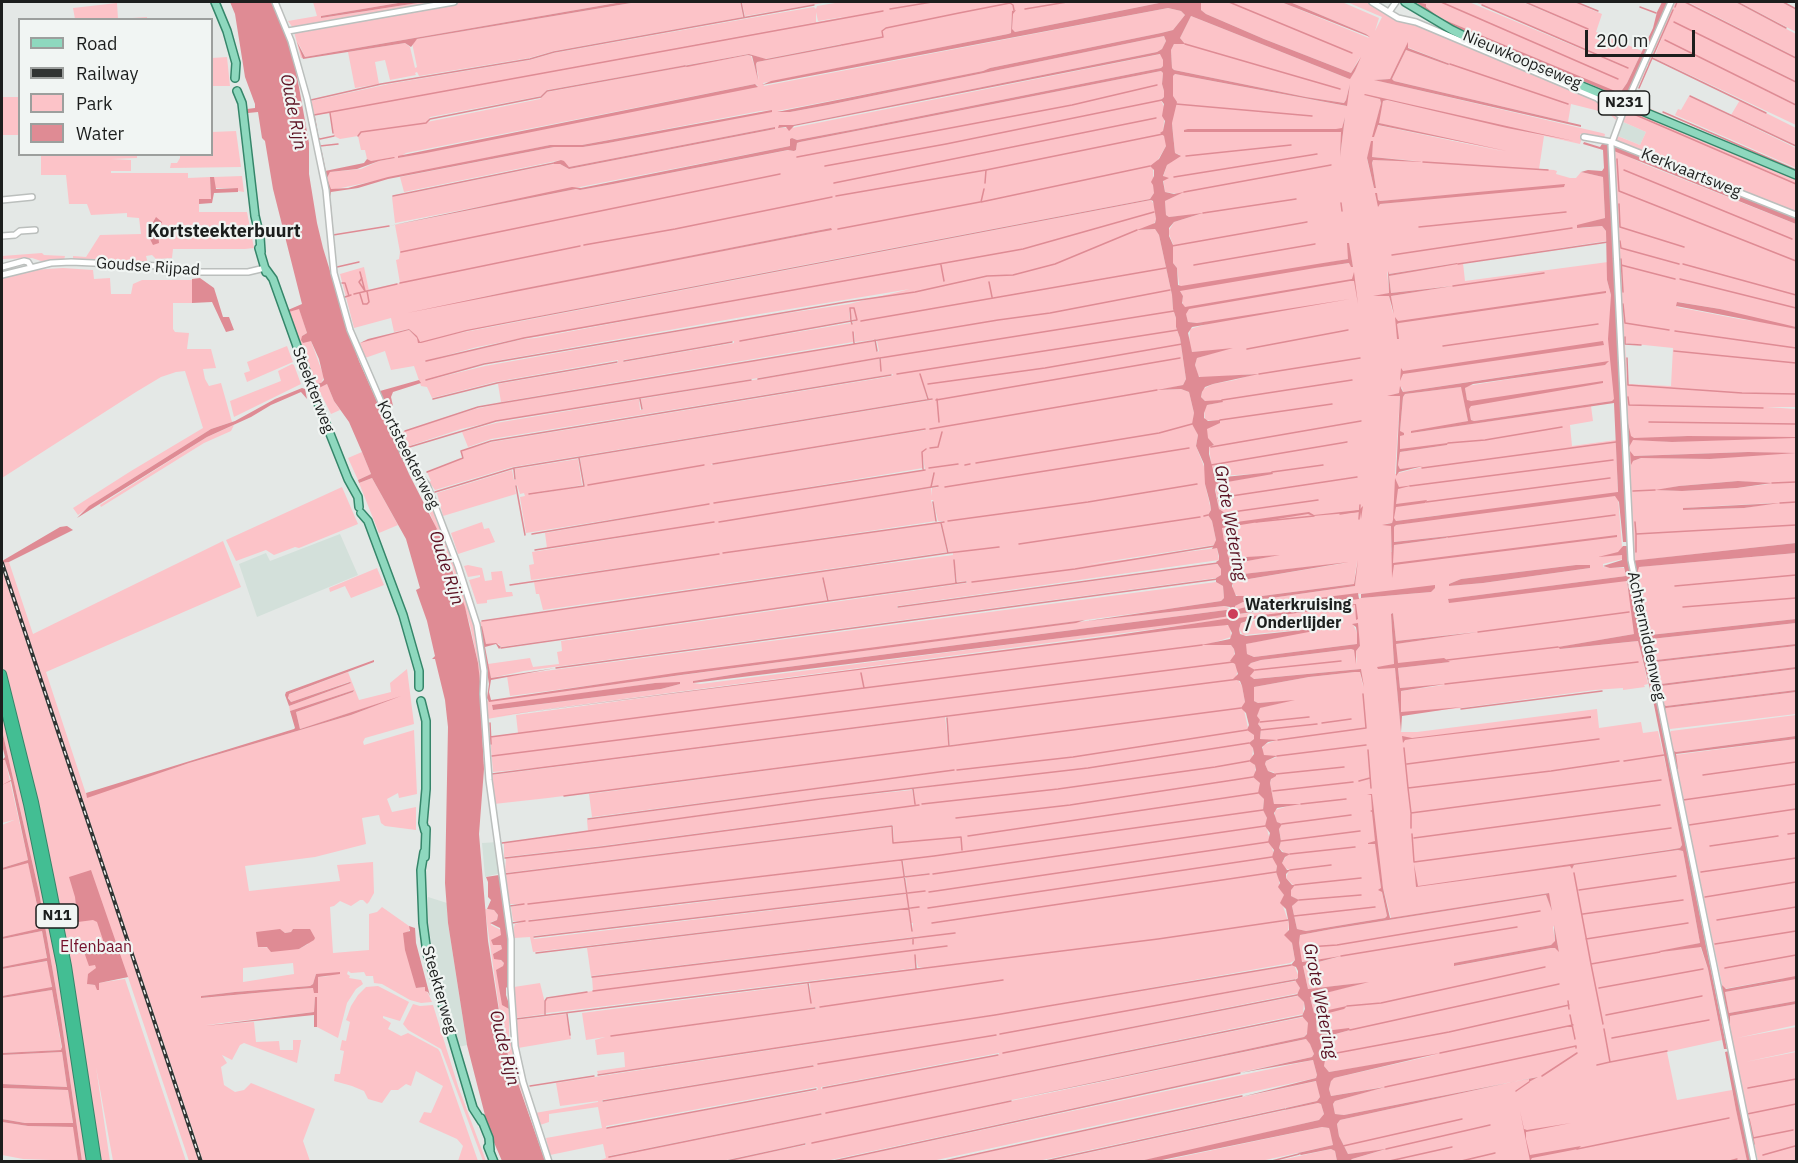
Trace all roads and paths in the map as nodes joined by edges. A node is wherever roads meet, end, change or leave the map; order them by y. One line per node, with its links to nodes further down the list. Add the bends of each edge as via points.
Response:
1 (215, 2): 23 (main road, Steekterweg, via 235,60)
2 (275, 2): 10 (street, Kortsteekterweg)
3 (454, 2): 10 (street)
4 (1372, 2): 8 (street)
5 (1396, 2): 8 (street); 9 (main road, Nieuwkoopseweg / N231)
6 (1405, 2): 9 (main road, Nieuwkoopseweg / N231)
7 (1671, 2): 11 (street)
8 (1389, 12): 12 (street, via 1597,98)
9 (1452, 30): 11 (main road, Nieuwkoopseweg / N231)
10 (288, 31): 30 (street, Kortsteekterweg, via 308,98 326,190 334,273 350,330 406,458 427,485 477,625 484,671 489,780 511,939 515,1046)
11 (1626, 104): 12 (street, Achtermiddenweg); 15 (main road, Nieuwkoopseweg / N231)
12 (1621, 116): 14 (street, Achtermiddenweg)
13 (1584, 137): 14 (street, Kerkvaartsweg)
14 (1612, 146): 18 (street, Kerkvaartsweg); 31 (street, Achtermiddenweg, via 1631,563)
15 (1797, 175)
16 (32, 197): 17 (street)
17 (2, 200)
18 (1797, 215)
19 (35, 230): 20 (street)
20 (2, 236)
21 (2, 267): 22 (street, Goudse Rijpad, via 24,261)
22 (31, 267): 23 (street, Goudse Rijpad, via 71,262 201,272); 24 (street, Goudse Rijpad)
23 (266, 268): 29 (main road, Steekterweg, via 360,510 368,521 403,615 420,676 426,730 422,874 427,953)
24 (2, 275)
25 (2, 674): 28 (highway, N11, via 34,802 67,966)
26 (2, 695): 27 (highway, N11, via 63,976)
27 (91, 1161)
28 (97, 1161)
29 (494, 1161)
30 (549, 1161)
31 (1755, 1161)

